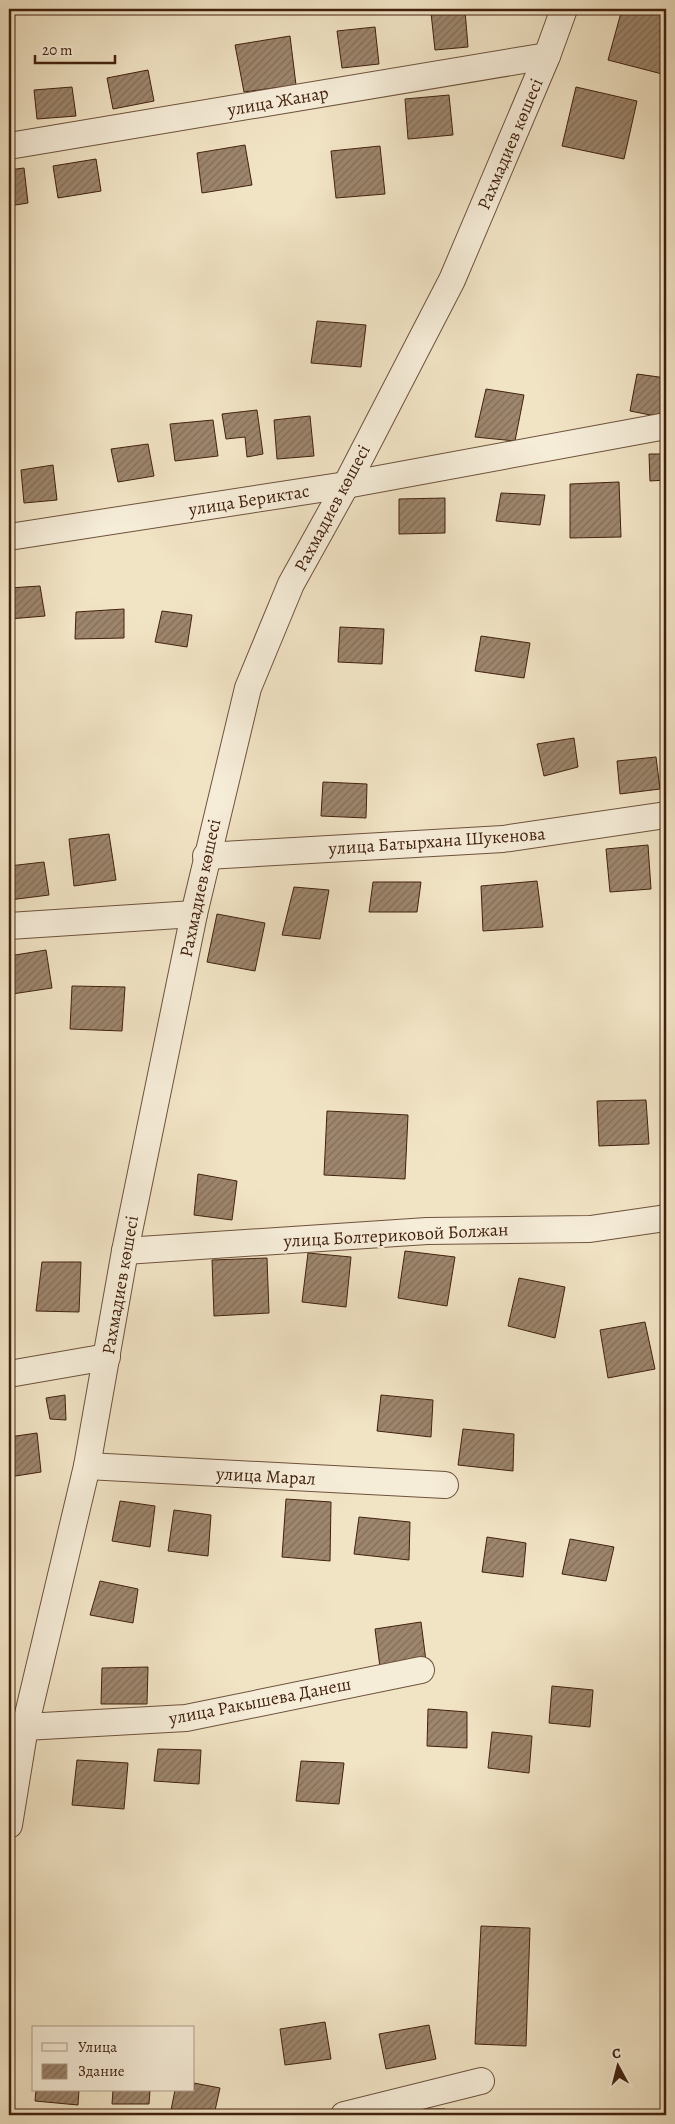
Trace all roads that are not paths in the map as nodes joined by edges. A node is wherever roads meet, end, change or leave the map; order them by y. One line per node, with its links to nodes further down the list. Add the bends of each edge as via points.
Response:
1 (564, 9): 2 (street, Рахмадиев көшесі)
2 (547, 56): 3 (street, улица Жанар); 5 (street, Рахмадиев көшесі, via 452,280)
3 (9, 146)
4 (666, 426): 5 (street, улица Бериктас)
5 (346, 485): 6 (street, улица Бериктас); 8 (street, Рахмадиев көшесі, via 291,584 248,688)
6 (9, 537)
7 (666, 815): 8 (street, улица Батырхана Шукенова, via 503,839)
8 (206, 856): 9 (street, Рахмадиев көшесі)
9 (194, 914): 10 (street); 12 (street, Рахмадиев көшесі)
10 (9, 926)
11 (666, 1218): 12 (street, улица Болтериковой Болжан, via 590,1229 427,1231)
12 (125, 1251): 13 (street, Рахмадиев көшесі)
13 (107, 1357): 14 (street); 15 (street, Рахмадиев көшесі)
14 (9, 1374)
15 (87, 1466): 16 (street, улица Марал); 18 (street, Рахмадиев көшесі)
16 (445, 1485)
17 (421, 1670): 18 (street, улица Ракышева Данеш, via 186,1718)
18 (17, 1726): 19 (street, Рахмадиев көшесі)
19 (9, 1825)
20 (481, 2081): 21 (street)
21 (344, 2115)

